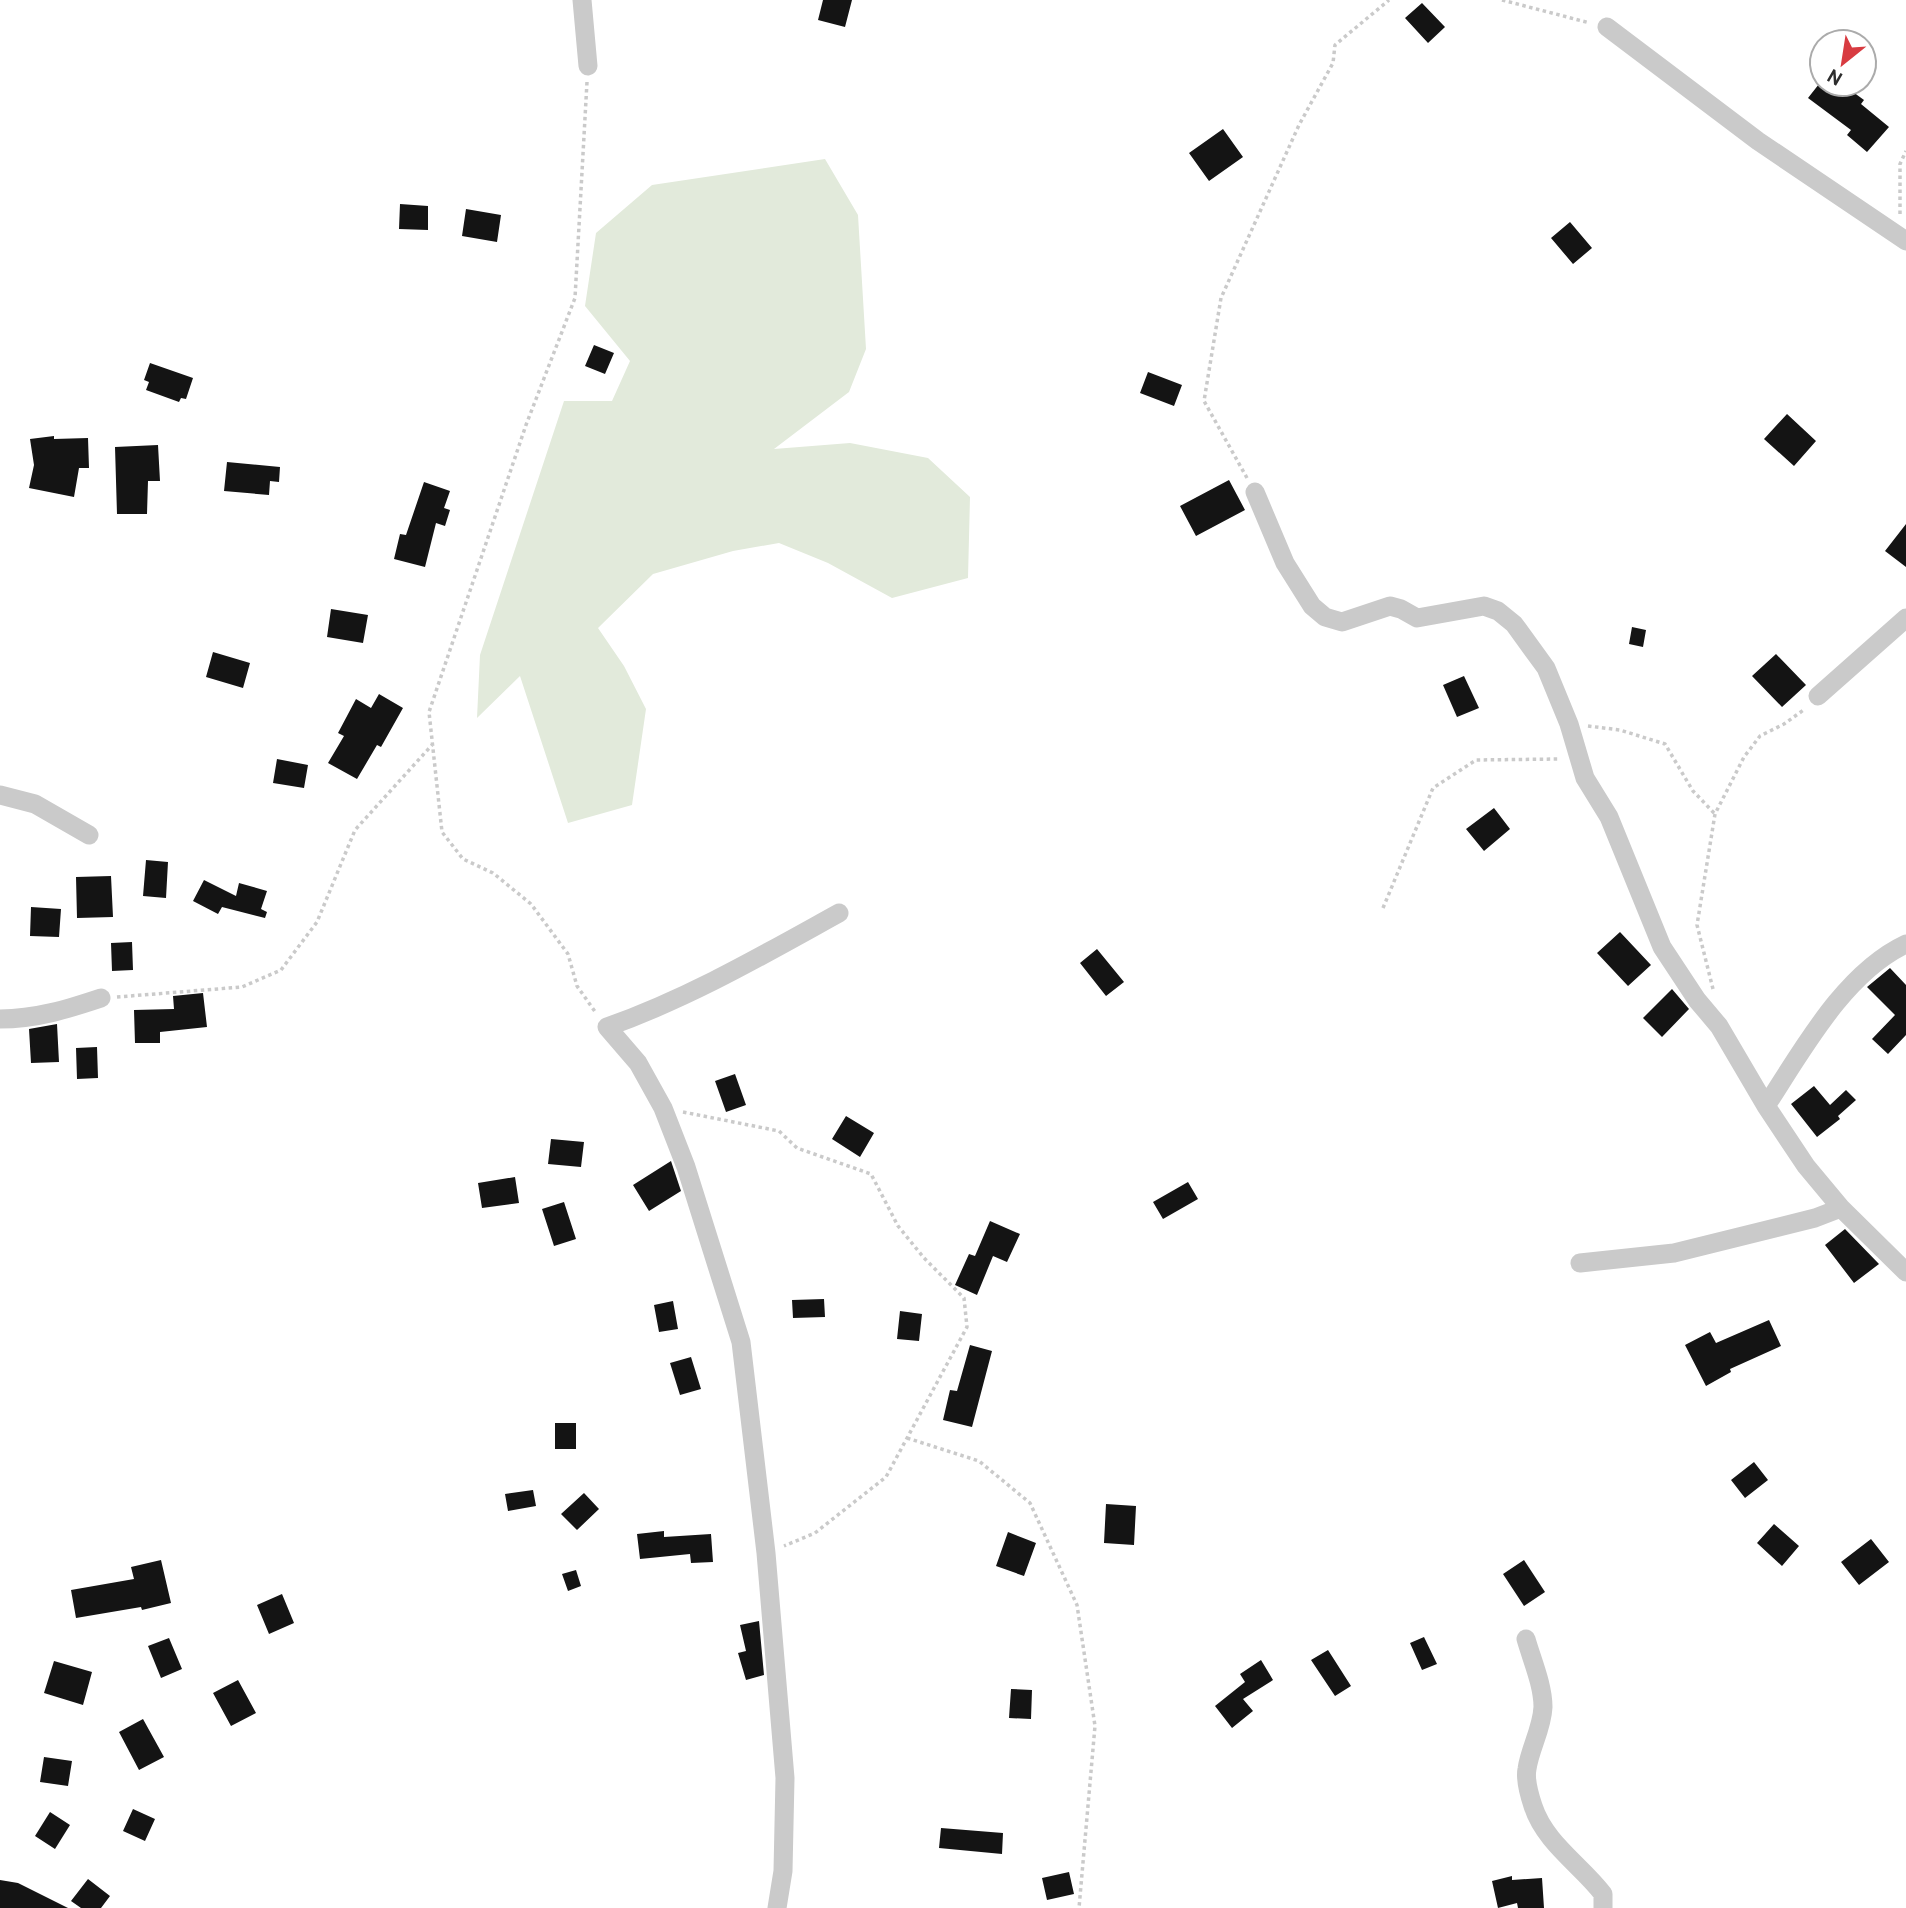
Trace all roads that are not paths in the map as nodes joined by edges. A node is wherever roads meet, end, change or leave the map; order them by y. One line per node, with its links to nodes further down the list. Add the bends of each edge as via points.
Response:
1 (582, 0): 3 (street)
2 (1606, 27): 4 (street, via 1747,134)
3 (588, 66)
4 (1903, 239)
5 (1255, 492): 14 (street, via 1286,563 1312,606 1325,617 1342,622 1390,606 1417,618 1484,606 1514,624 1546,668 1585,778 1609,817 1662,947 1719,1026)
6 (1906, 618): 7 (street)
7 (1818, 696)
8 (0, 795): 9 (street, via 35,804)
9 (89, 835)
10 (839, 913): 19 (street, via 697,990 607,1027 638,1063 663,1108 741,1342 766,1553 785,1778 783,1871)
11 (1906, 944): 14 (street, via 1881,959 1834,1003)
12 (101, 998): 13 (street, via 57,1012)
13 (0, 1019)
14 (1766, 1106): 15 (street)
15 (1841, 1208): 16 (street, via 1674,1253); 17 (street)
16 (1580, 1263)
17 (1906, 1272)
18 (1526, 1639): 20 (street, via 1543,1706 1526,1771 1533,1807 1564,1854 1603,1894)
19 (777, 1908)
20 (1603, 1908)

